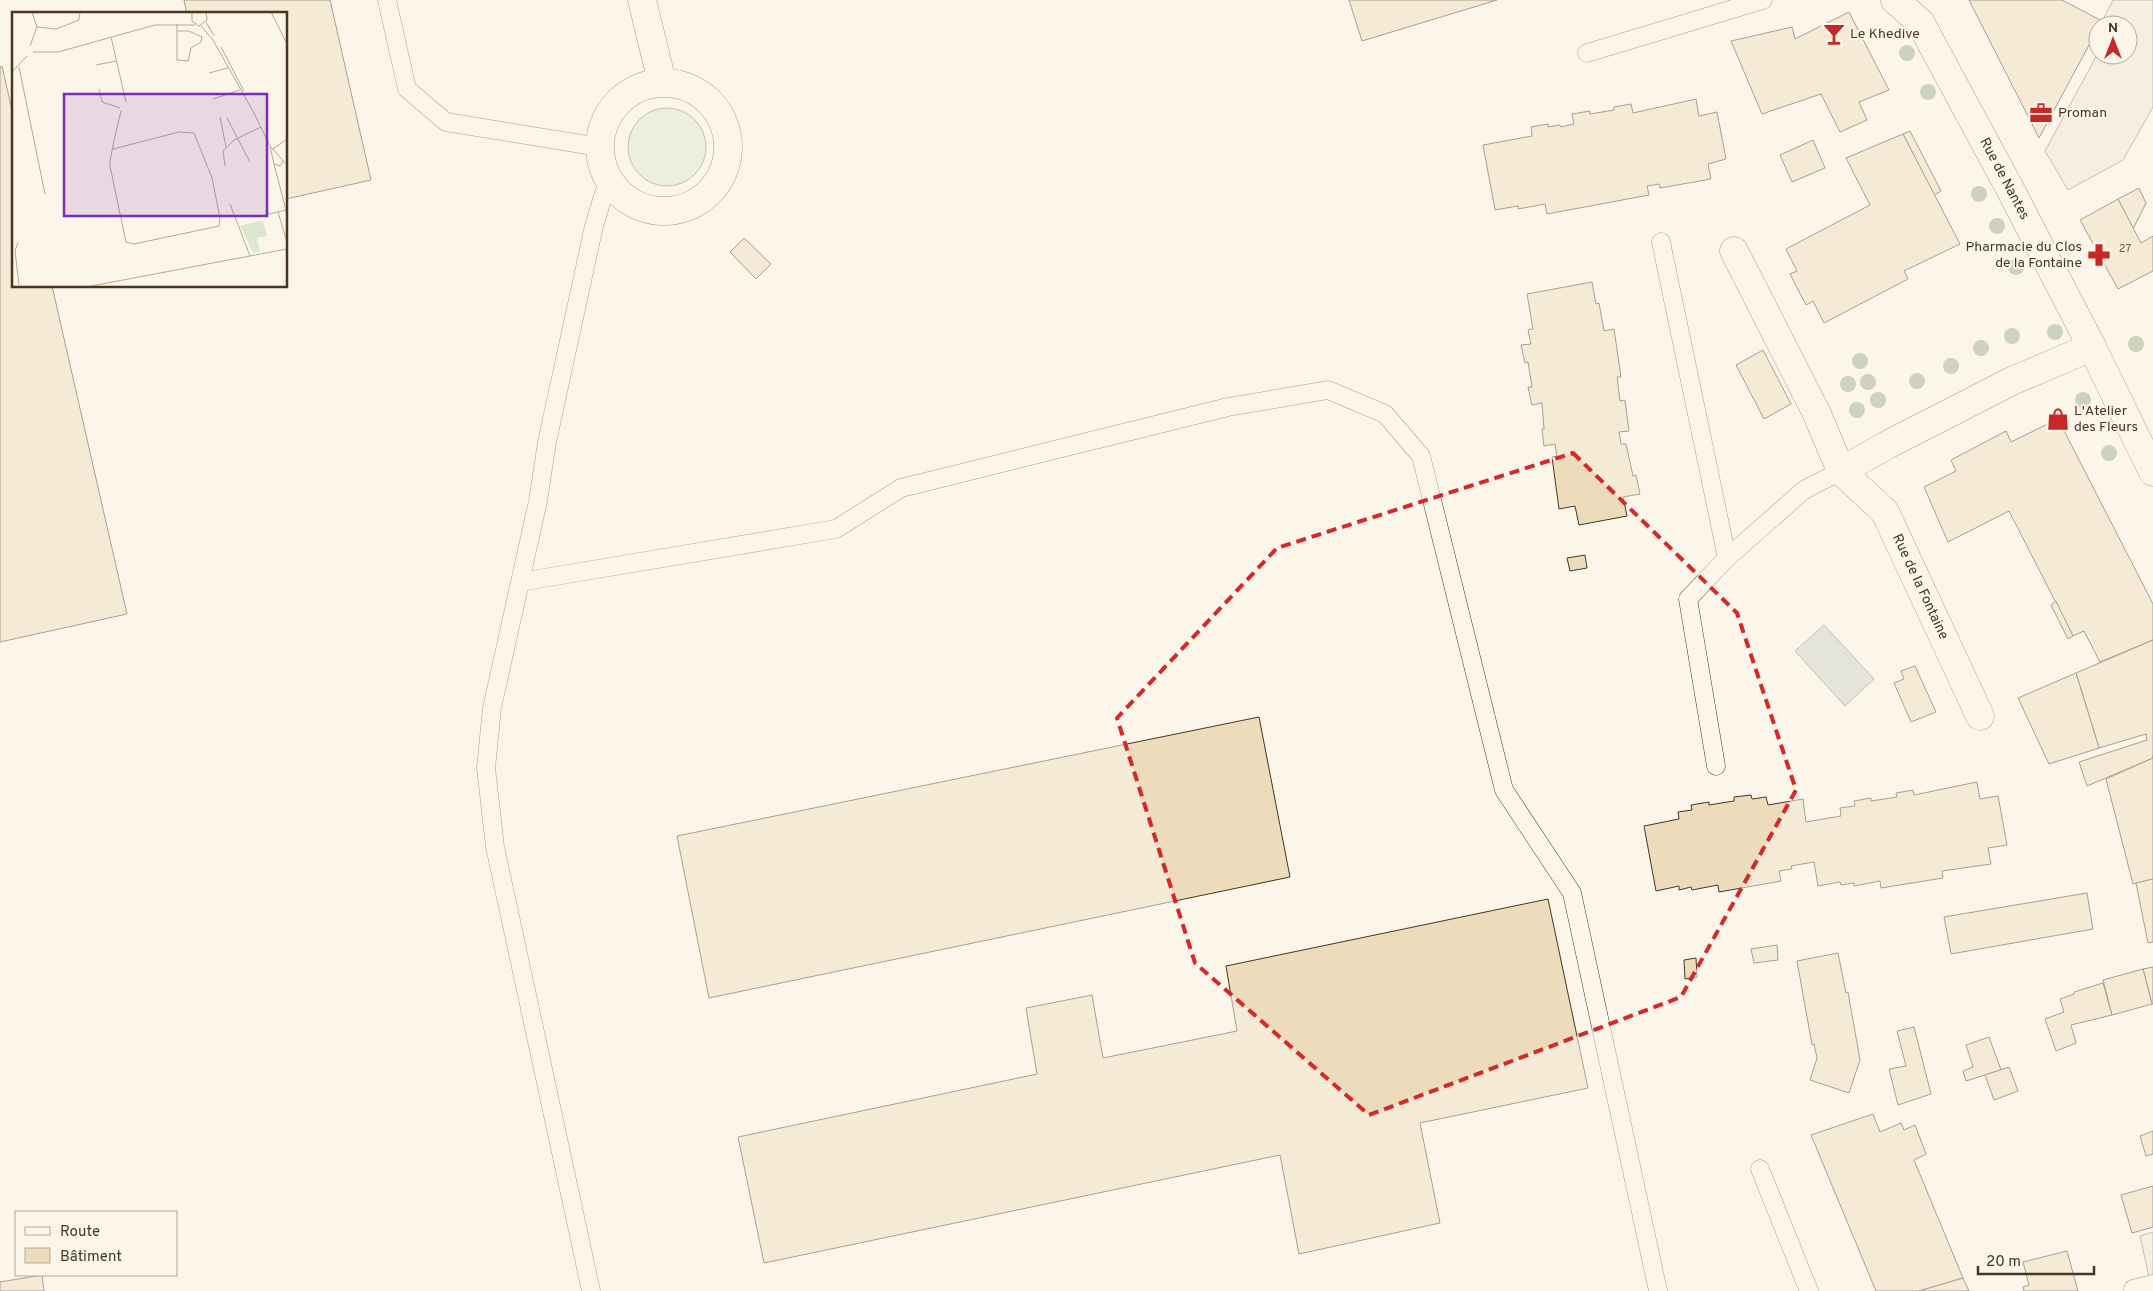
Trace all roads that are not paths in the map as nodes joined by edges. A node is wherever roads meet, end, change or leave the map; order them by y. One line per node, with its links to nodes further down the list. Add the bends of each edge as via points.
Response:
1 (387, 0): 8 (lane, via 407,89 446,122)
2 (642, 0): 7 (street)
3 (1763, 0): 6 (lane)
4 (1895, 0): 5 (street, Rue de Nantes)
5 (1919, 11): 12 (street, Rue de Nantes)
6 (1587, 53)
7 (662, 82): 8 (street, via 640,87 621,98 607,116); 9 (street, via 682,85 701,94 716,108 725,127 728,147 725,168 715,186 700,200 682,209 661,211 640,207 623,197)
8 (600, 147): 9 (street, via 600,159)
9 (608, 180): 16 (lane, via 594,226)
10 (1661, 242): 15 (lane)
11 (1734, 251): 13 (street, Rue de la Fontaine, via 1817,414)
12 (2092, 347): 13 (street, via 2012,381); 14 (street, Rue de Nantes)
13 (1841, 471): 15 (lane, via 1804,490); 17 (street, Rue de la Fontaine, via 1885,512)
14 (2153, 472)
15 (1727, 558): 18 (lane, via 1688,599)
16 (520, 582): 22 (lane, via 492,708 486,768 495,847); 23 (lane, via 836,529 901,488 1228,407 1328,390 1385,414 1421,456 1504,790 1572,893)
17 (1980, 716)
18 (1716, 766)
19 (1760, 1169): 24 (lane)
20 (2153, 1284): 21 (lane)
21 (2133, 1289)
22 (591, 1291)
23 (1658, 1291)
24 (1809, 1291)

